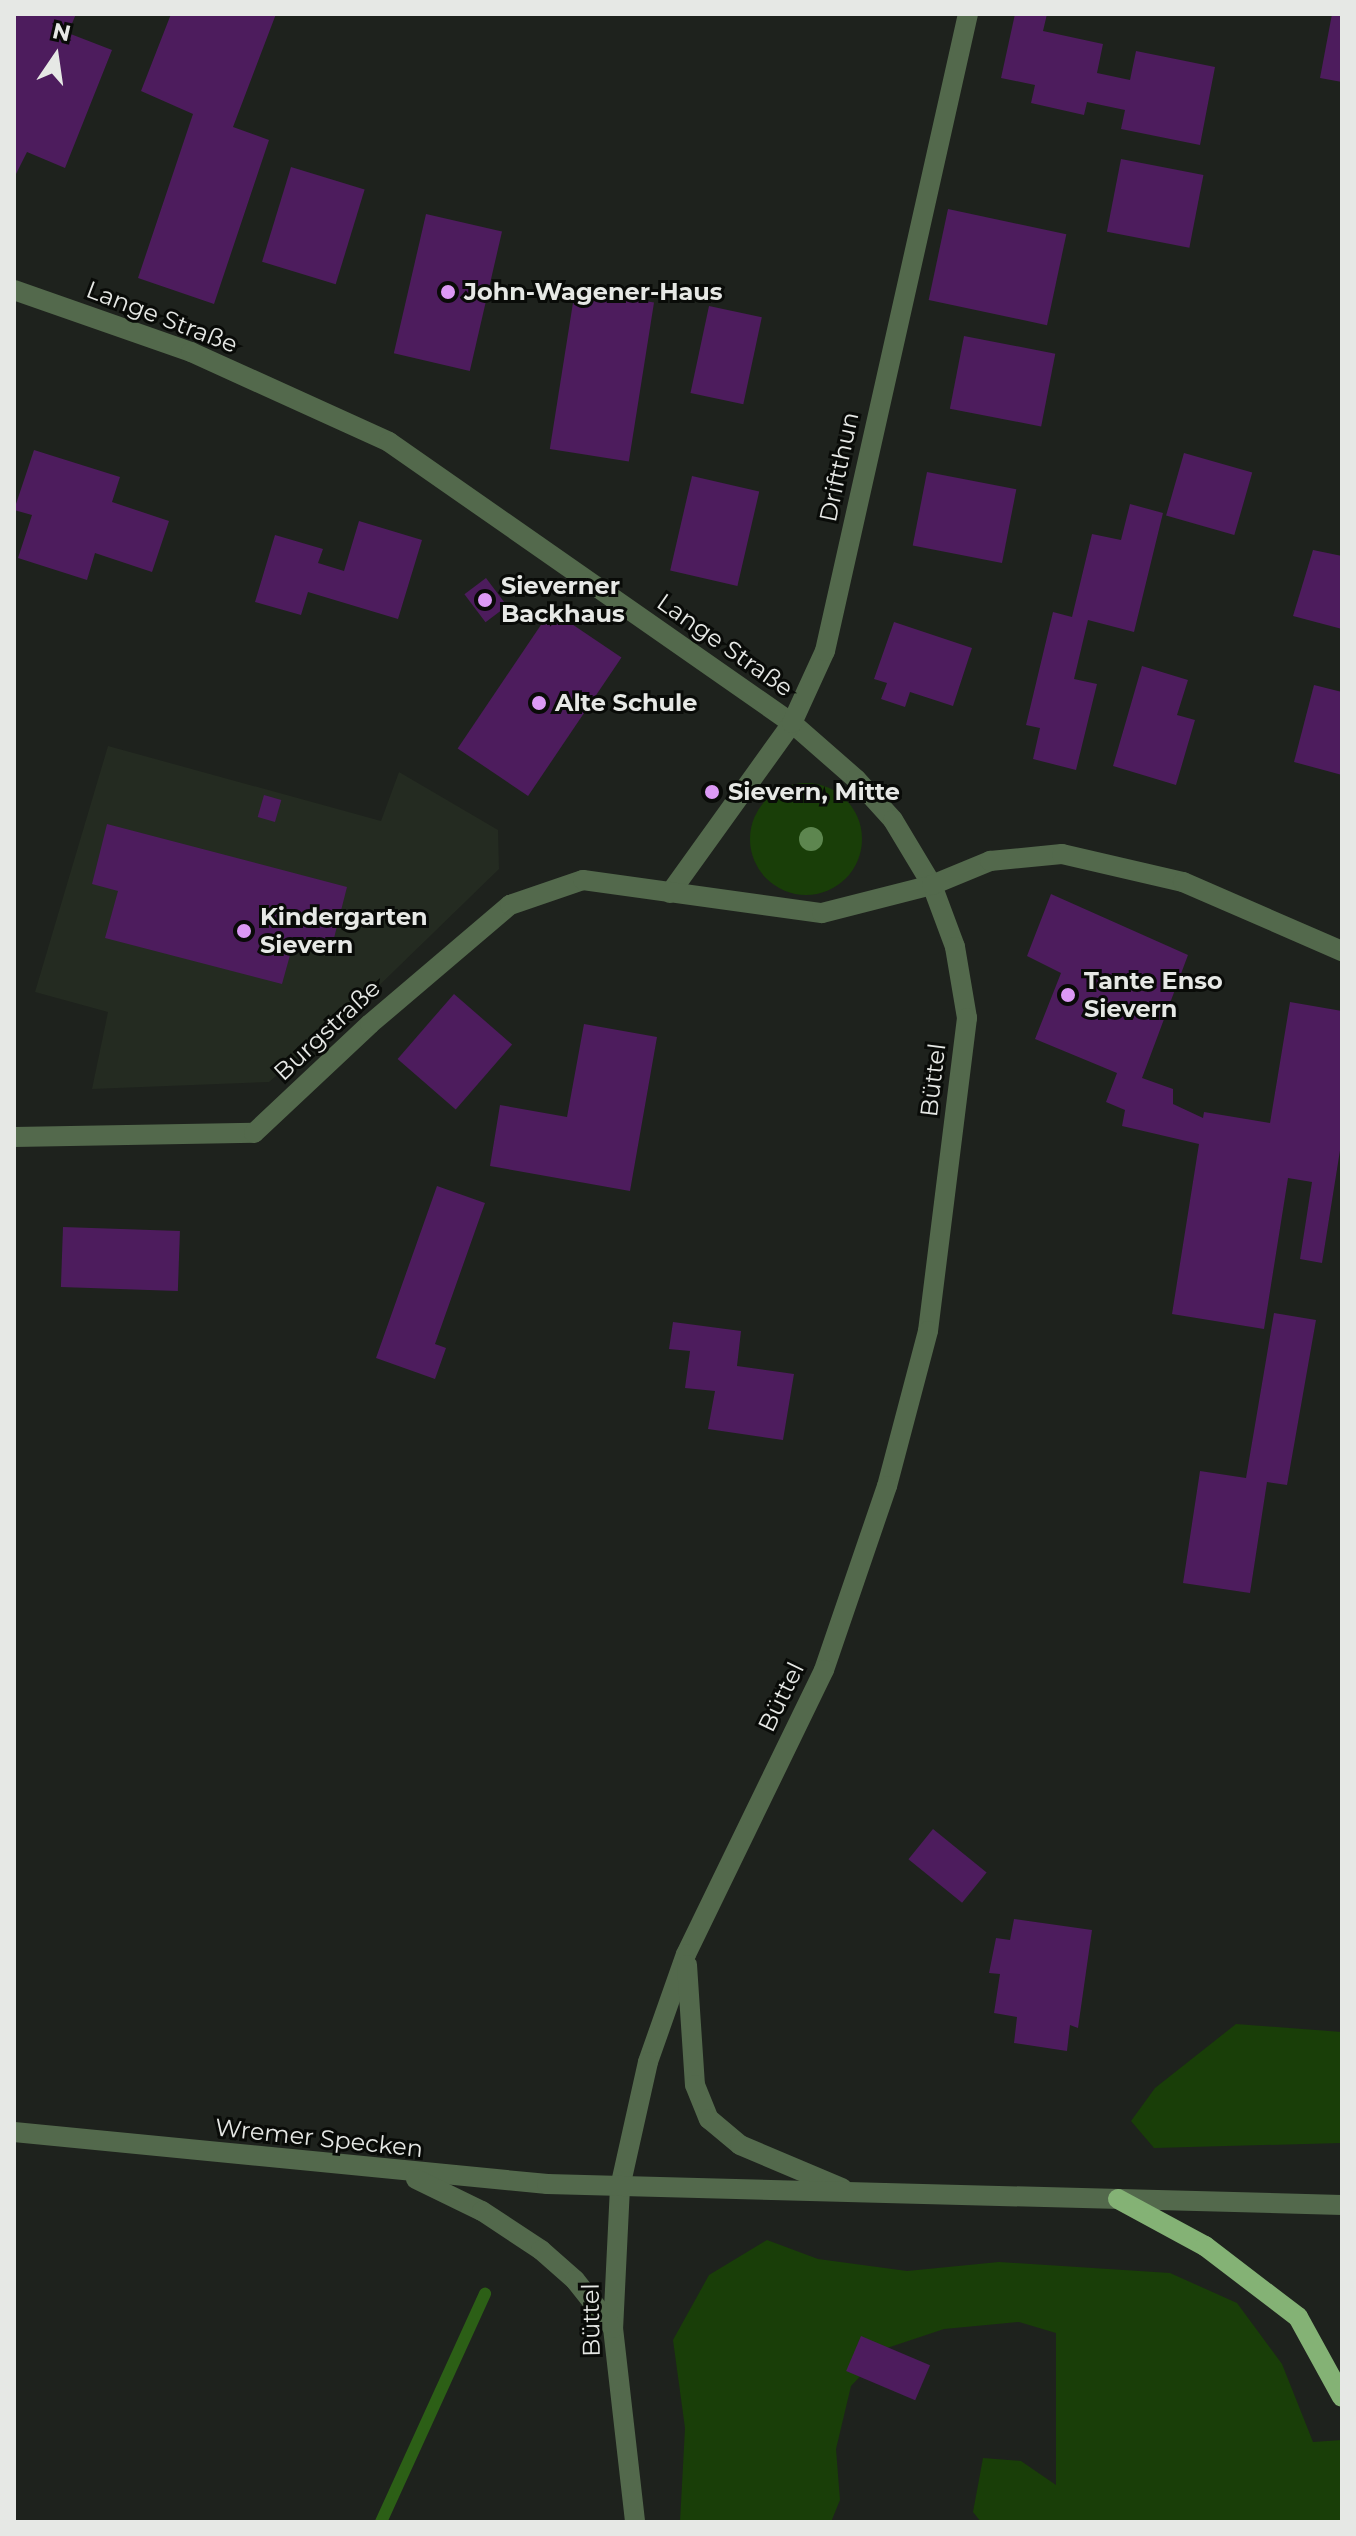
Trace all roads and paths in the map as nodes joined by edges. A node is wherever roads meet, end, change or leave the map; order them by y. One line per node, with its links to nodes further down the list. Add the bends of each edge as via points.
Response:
1 (968, 14): 3 (street, Driftthun, via 825,651)
2 (14, 290): 3 (street, Lange Straße, via 191,352 389,442)
3 (792, 723): 4 (street, Lange Straße, via 893,820); 5 (street, Driftthun)
4 (932, 885): 5 (street, Burgstraße, via 822,913); 6 (street, via 990,861 1062,854 1183,882); 8 (street, Büttel, via 955,947 967,1018 928,1331 887,1486 824,1670)
5 (670, 893): 7 (street, Burgstraße, via 583,880 510,905 370,1024 254,1133)
6 (1342, 951)
7 (14, 1137)
8 (686, 1954): 11 (street, Büttel, via 648,2062); 12 (street, via 695,2085 709,2119 740,2145)
9 (14, 2132): 10 (street, Wremer Specken)
10 (405, 2173): 11 (street, Wremer Specken); 15 (street, via 482,2211 541,2250 575,2280)
11 (620, 2187): 12 (street, Wremer Specken); 15 (street, Büttel)
12 (853, 2192): 13 (street, Wremer Specken)
13 (1118, 2199): 14 (street, Wremer Specken); 16 (main road, via 1205,2246 1298,2317)
14 (1342, 2205)
15 (613, 2328): 17 (street, Büttel)
16 (1342, 2397)
17 (635, 2522)

